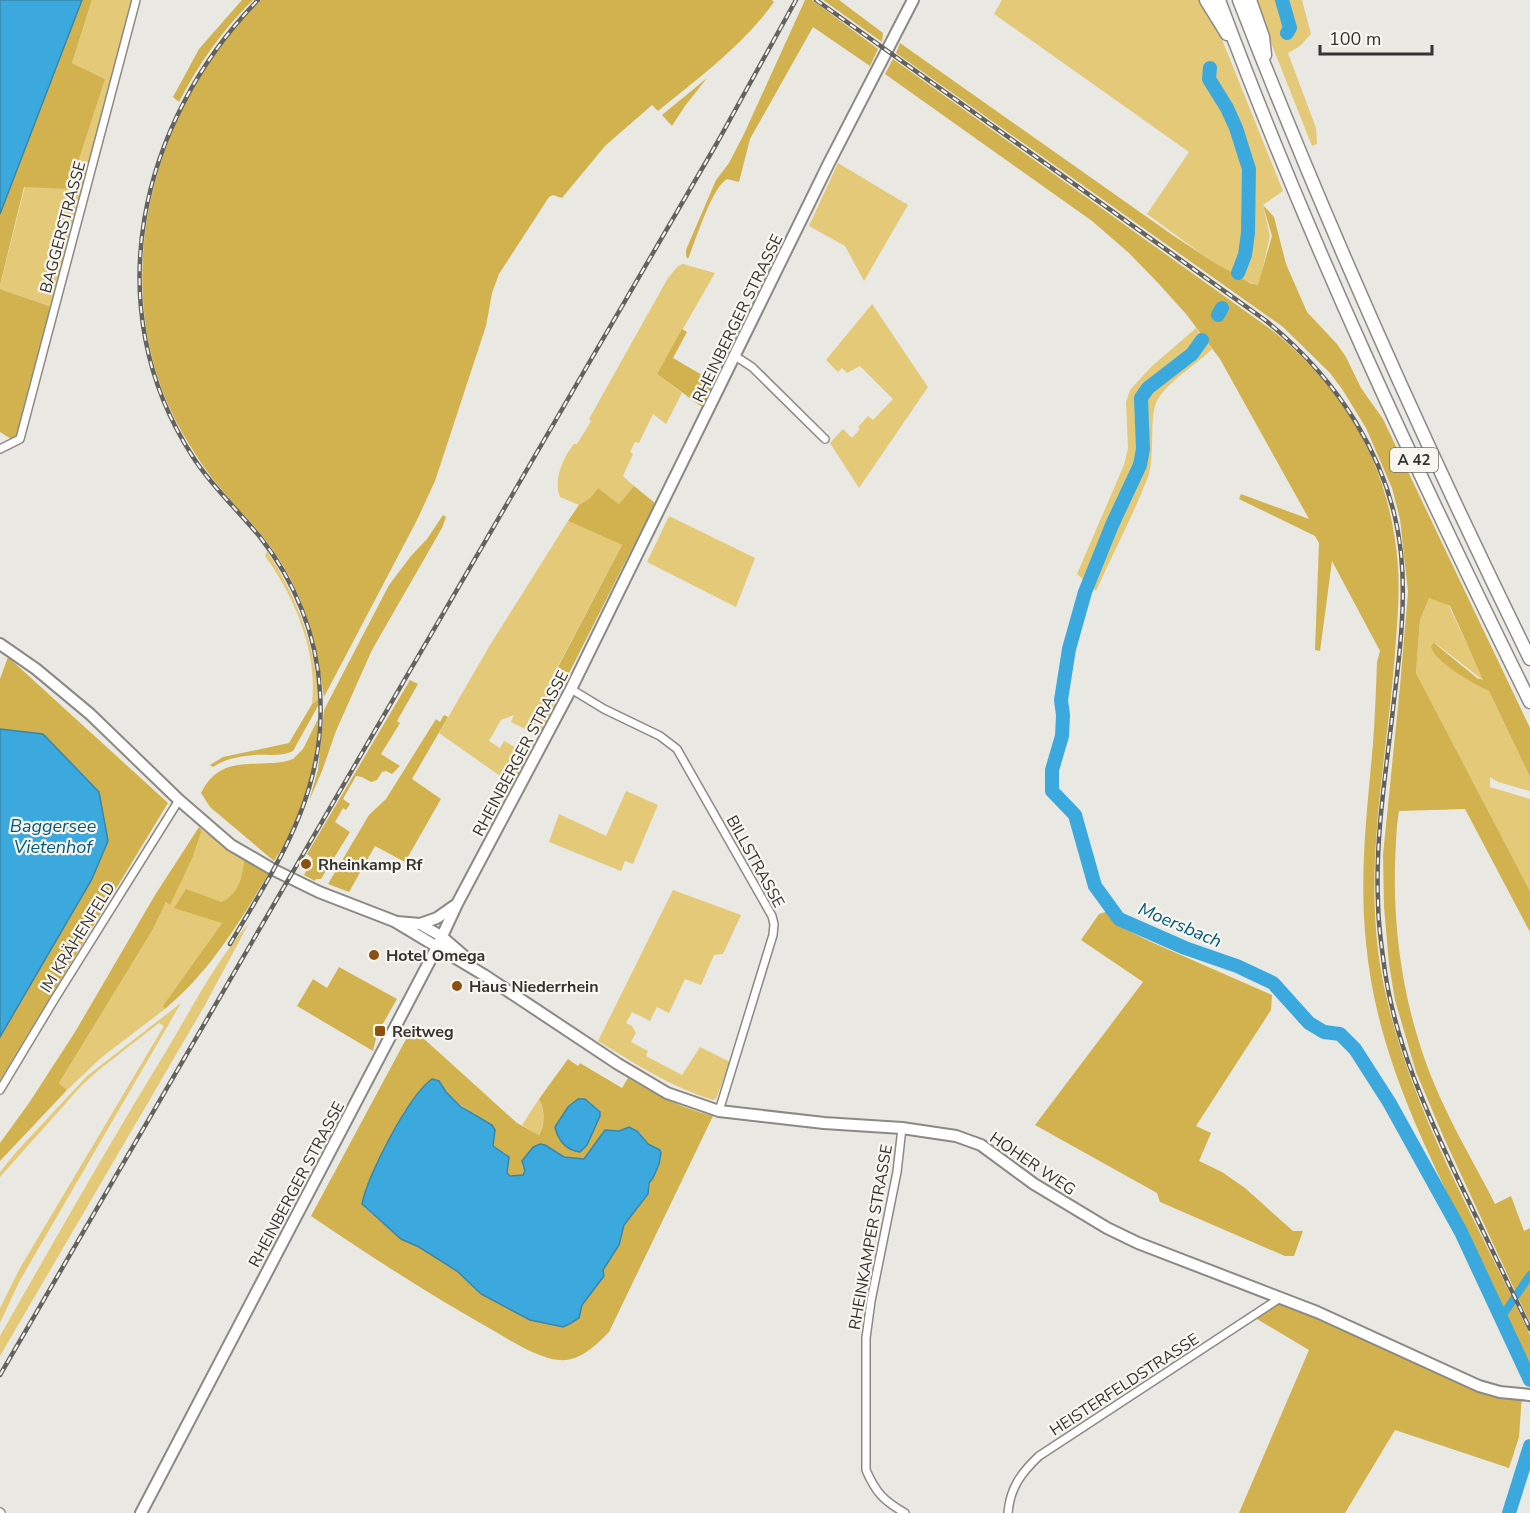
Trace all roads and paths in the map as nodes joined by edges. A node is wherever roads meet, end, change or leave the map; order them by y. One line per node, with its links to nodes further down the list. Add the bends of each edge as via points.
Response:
1 (136, 0): 11 (street, BAGGERSTRASSE, via 20,439)
2 (912, 0): 9 (main road, RHEINBERGER STRASSE)
3 (1206, 0): 7 (highway)
4 (1219, 0): 7 (highway, A 42)
5 (1239, 0): 8 (highway, A 42)
6 (1250, 0): 8 (highway, via 1263,37)
7 (1238, 49): 15 (highway, A 42, via 1396,421)
8 (1267, 71): 13 (highway, A 42, via 1419,425)
9 (735, 356): 10 (street, via 752,367); 14 (main road, RHEINBERGER STRASSE)
10 (825, 439)
11 (0, 450)
12 (0, 644): 16 (main road, via 90,714)
13 (1530, 659)
14 (571, 689): 17 (main road, RHEINBERGER STRASSE); 24 (street, BILLSTRASSE, via 677,749 772,916 773,935)
15 (1530, 702)
16 (179, 800): 18 (main road, via 213,831 252,858 318,892); 23 (street, IM KRÄHENFELD)
17 (457, 904): 19 (main road); 20 (main road, RHEINBERGER STRASSE)
18 (394, 921): 19 (main road); 21 (main road)
19 (420, 924): 20 (main road)
20 (441, 936): 21 (main road, RHEINBERGER STRASSE); 22 (main road, HOHER WEG)
21 (436, 947): 22 (main road, HOHER WEG); 28 (main road, RHEINBERGER STRASSE)
22 (484, 975): 24 (main road, HOHER WEG, via 653,1086)
23 (0, 1090)
24 (719, 1111): 25 (main road, HOHER WEG)
25 (902, 1128): 26 (main road, HOHER WEG, via 956,1136 981,1145 1107,1228); 29 (street, RHEINKAMPER STRASSE, via 866,1338 866,1470 874,1489)
26 (1280, 1298): 27 (main road, HOHER WEG, via 1479,1386); 30 (street, HEISTERFELDSTRASSE, via 1039,1456 1012,1489)
27 (1529, 1395)
28 (141, 1513)
29 (905, 1513)
30 (1008, 1513)

